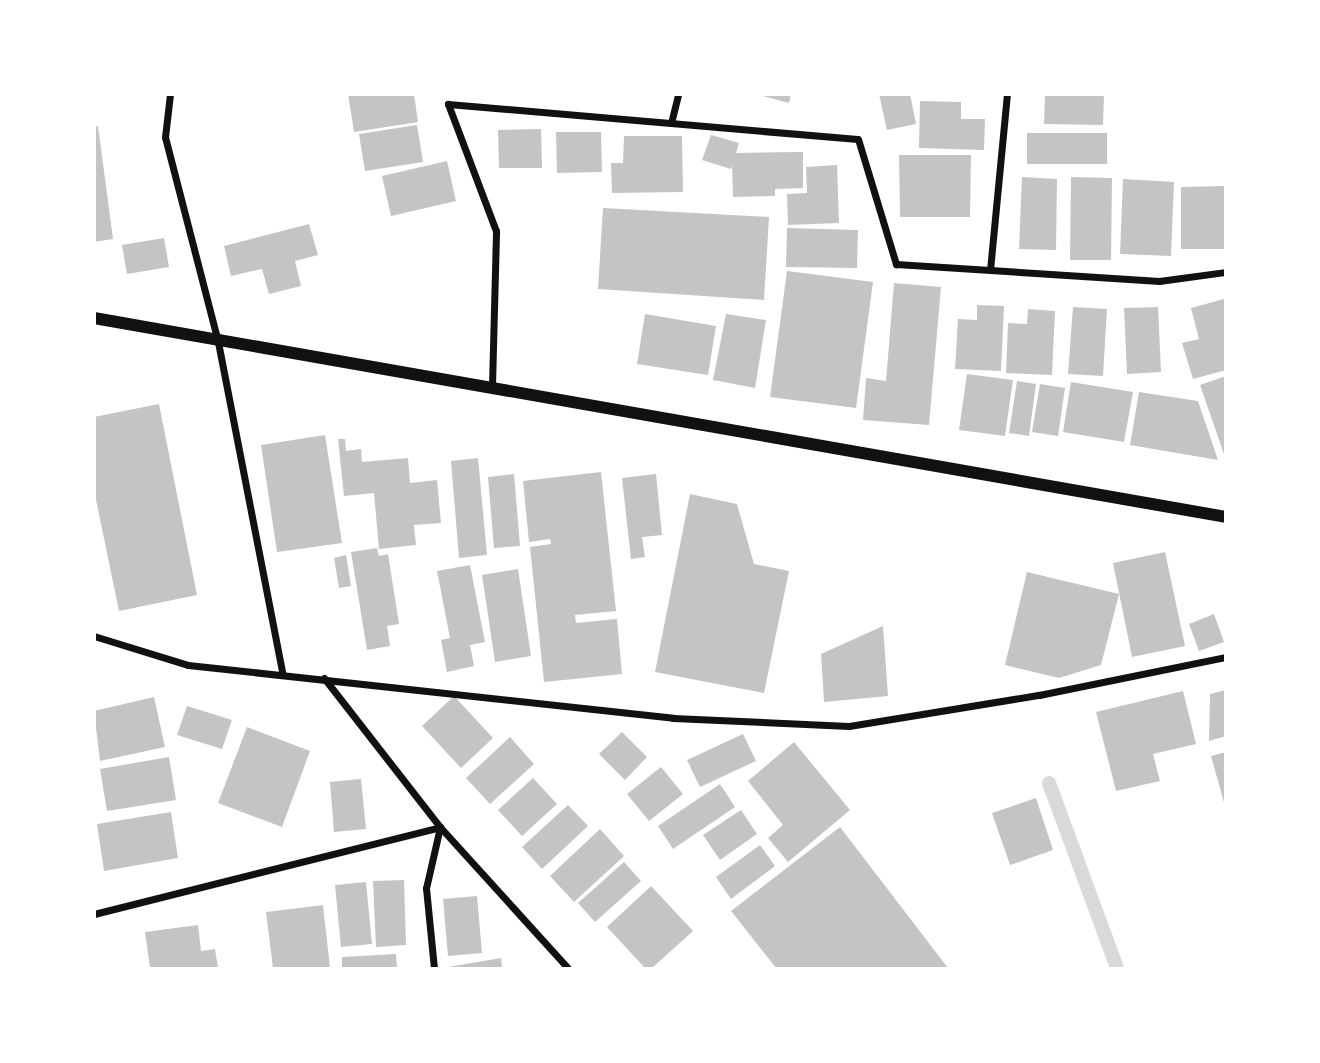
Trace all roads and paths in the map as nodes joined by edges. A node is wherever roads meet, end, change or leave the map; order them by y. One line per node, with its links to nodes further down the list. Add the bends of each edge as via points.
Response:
1 (170, 94): 8 (street, via 165,137)
2 (678, 94): 4 (street)
3 (1007, 94): 5 (street)
4 (671, 123): 5 (street, via 858,139 896,264); 9 (street, via 448,104 496,231)
5 (990, 270): 6 (street, via 1159,281)
6 (1226, 272)
7 (94, 318): 8 (street)
8 (218, 342): 9 (street); 13 (street)
9 (492, 386): 10 (street)
10 (1226, 517)
11 (94, 636): 13 (street, via 188,665)
12 (1226, 657): 14 (street, via 1039,695 849,726 673,718)
13 (282, 672): 14 (street)
14 (324, 677): 15 (street)
15 (440, 827): 16 (street); 17 (street, via 426,888); 18 (street)
16 (94, 914)
17 (434, 968)
18 (568, 968)

